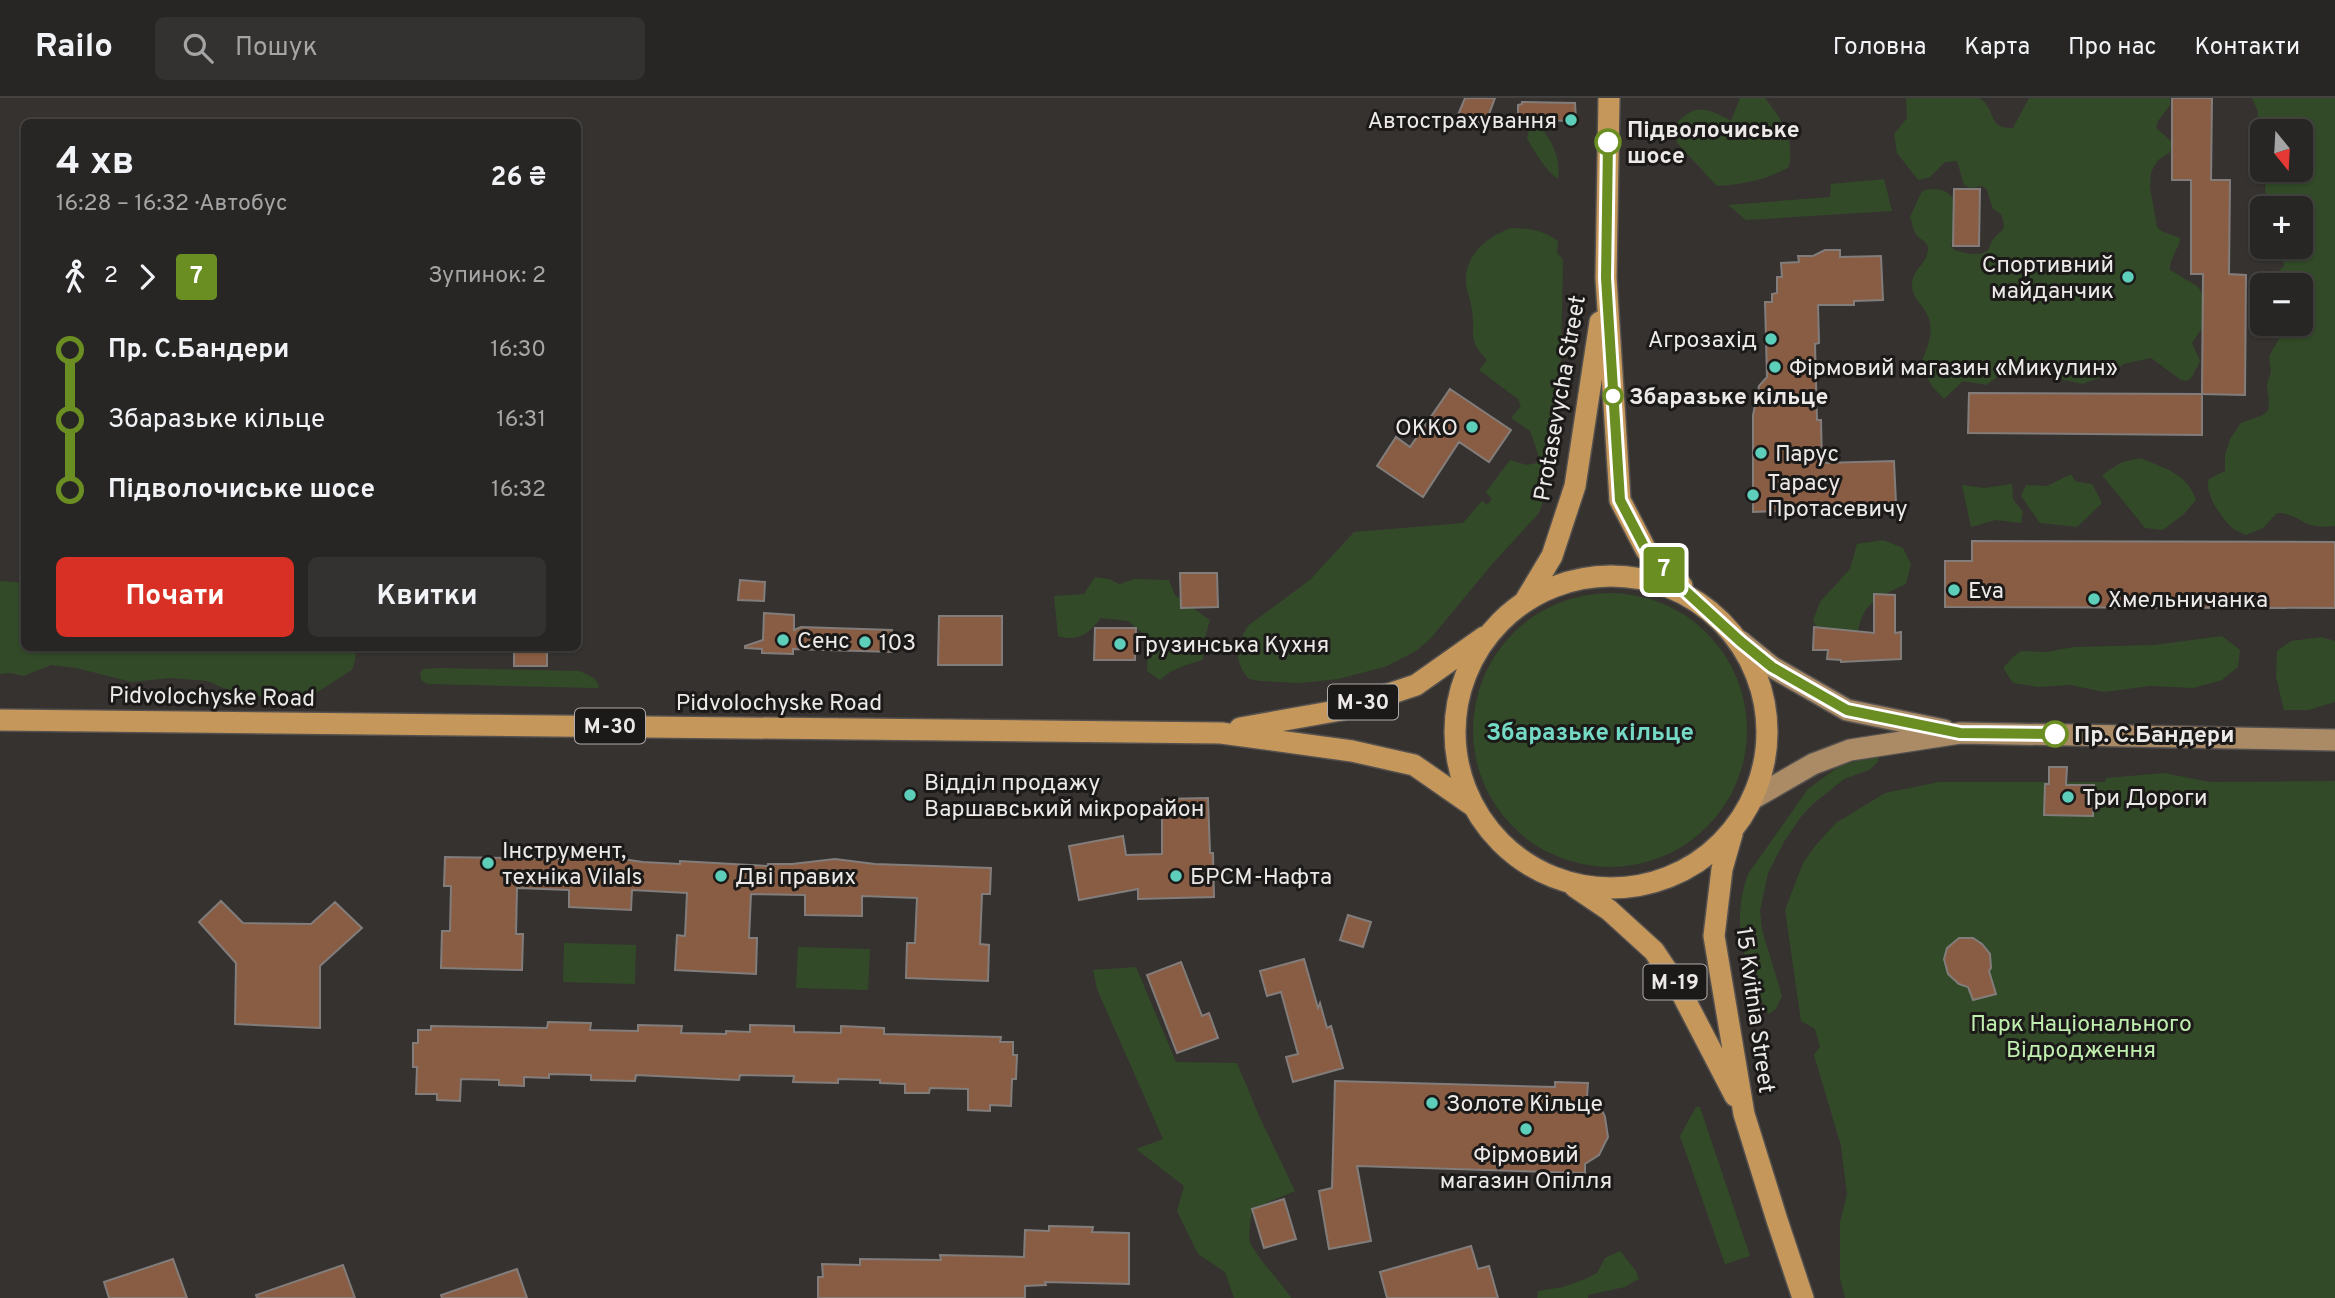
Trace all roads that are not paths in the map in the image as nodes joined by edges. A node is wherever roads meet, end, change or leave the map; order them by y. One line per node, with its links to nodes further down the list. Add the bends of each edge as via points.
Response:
1 (1609, 98): 2 (highway, Protasevycha Street / М-19)
2 (1606, 278): 3 (highway, Protasevycha Street / М-19, via 1576,486 1552,556); 4 (highway, Protasevycha Street / М-19, via 1620,500 1646,550)
3 (1525, 601): 4 (highway, via 1567,581 1612,575 1658,582); 5 (highway, М-19)
4 (1699, 601): 6 (highway, М-19)
5 (1490, 632): 8 (highway, Pidvolochyske Road / М-30, via 1416,685 1341,710); 12 (highway, М-19, via 1466,672 1455,717 1457,763)
6 (1740, 641): 9 (main road, via 1772,667 1847,710); 11 (highway, М-19, via 1763,691 1768,745)
7 (0, 720): 8 (highway, Pidvolochyske Road / М-30)
8 (1221, 733): 12 (highway, Pidvolochyske Road / М-30, via 1352,751 1414,765)
9 (1960, 733): 10 (main road); 11 (main road, via 1850,750 1813,764)
10 (2335, 740)
11 (1754, 798): 13 (highway, М-19)
12 (1473, 806): 14 (highway, М-19, via 1512,854)
13 (1732, 832): 14 (highway, via 1706,857 1674,876 1639,886 1603,889); 15 (highway, 15 Kvitnia Street / М-19, via 1722,869 1714,936)
14 (1567, 883): 15 (highway, 15 Kvitnia Street / М-19, via 1609,910 1654,951)
15 (1744, 1114): 16 (highway, 15 Kvitnia Street / М-19)
16 (1803, 1298)

